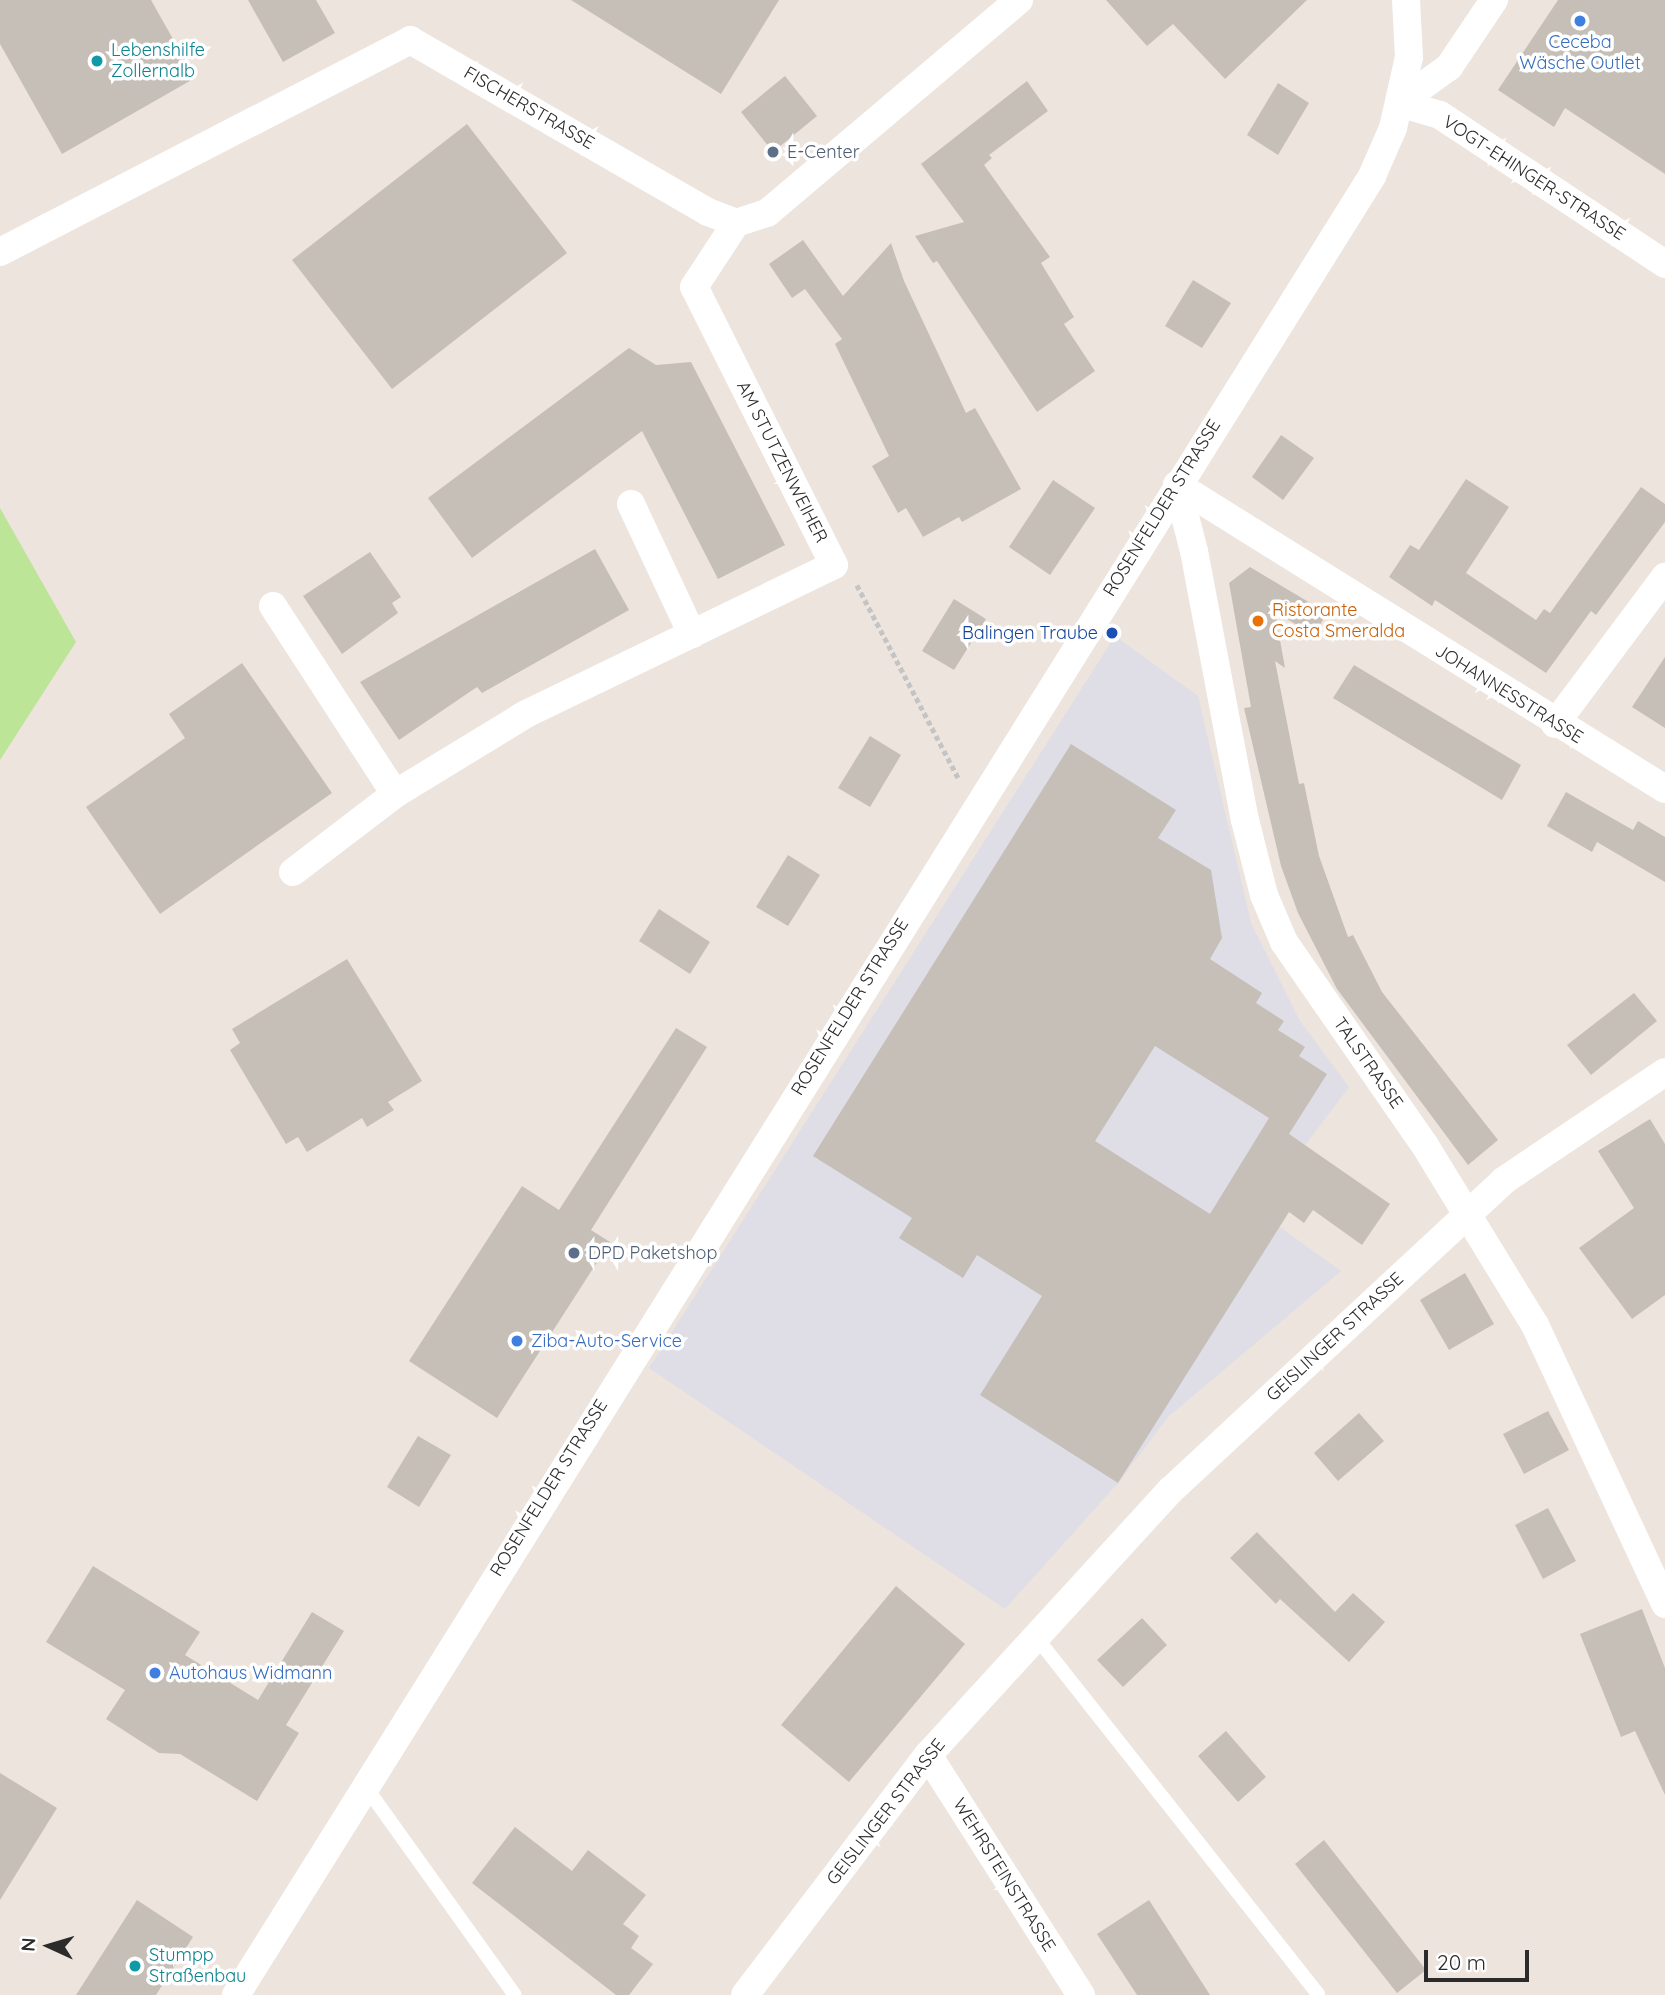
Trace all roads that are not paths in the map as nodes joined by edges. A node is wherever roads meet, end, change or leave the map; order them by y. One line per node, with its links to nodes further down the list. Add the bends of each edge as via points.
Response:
1 (1019, 0): 5 (street, via 767,213)
2 (1406, 0): 4 (street, ROSENFELDER STRASSE, via 1409,57)
3 (1494, 0): 4 (street, via 1449,67)
4 (1399, 103): 7 (street, VOGT-EHINGER-STRASSE, via 1440,116); 8 (street, ROSENFELDER STRASSE, via 1372,176)
5 (737, 223): 6 (street, FISCHERSTRASSE, via 708,212 410,40); 12 (street, AM STUTZENWEIHER, via 694,287 834,565)
6 (0, 252)
7 (1665, 264)
8 (1177, 485): 13 (street, JOHANNESSTRASSE); 18 (street, TALSTRASSE, via 1264,895 1284,942); 22 (street, ROSENFELDER STRASSE, via 432,1675)
9 (631, 504): 12 (street)
10 (1665, 577): 13 (street)
11 (273, 606): 15 (street)
12 (692, 634): 15 (street, AM STUTZENWEIHER, via 526,714)
13 (1555, 724): 14 (street, JOHANNESSTRASSE)
14 (1665, 789)
15 (395, 794): 16 (street, AM STUTZENWEIHER)
16 (293, 872)
17 (1665, 1072): 18 (street, GEISLINGER STRASSE, via 1503,1181)
18 (1468, 1214): 19 (street, TALSTRASSE, via 1535,1325); 20 (street, GEISLINGER STRASSE, via 1171,1490)
19 (1665, 1604)
20 (1036, 1637): 21 (street, GEISLINGER STRASSE); 23 (lane)
21 (928, 1755): 26 (street, GEISLINGER STRASSE); 27 (street, WEHRSTEINSTRASSE)
22 (368, 1790): 24 (street, ROSENFELDER STRASSE); 25 (lane)
23 (1318, 1994)
24 (236, 1995)
25 (515, 1995)
26 (745, 1995)
27 (1081, 1995)

